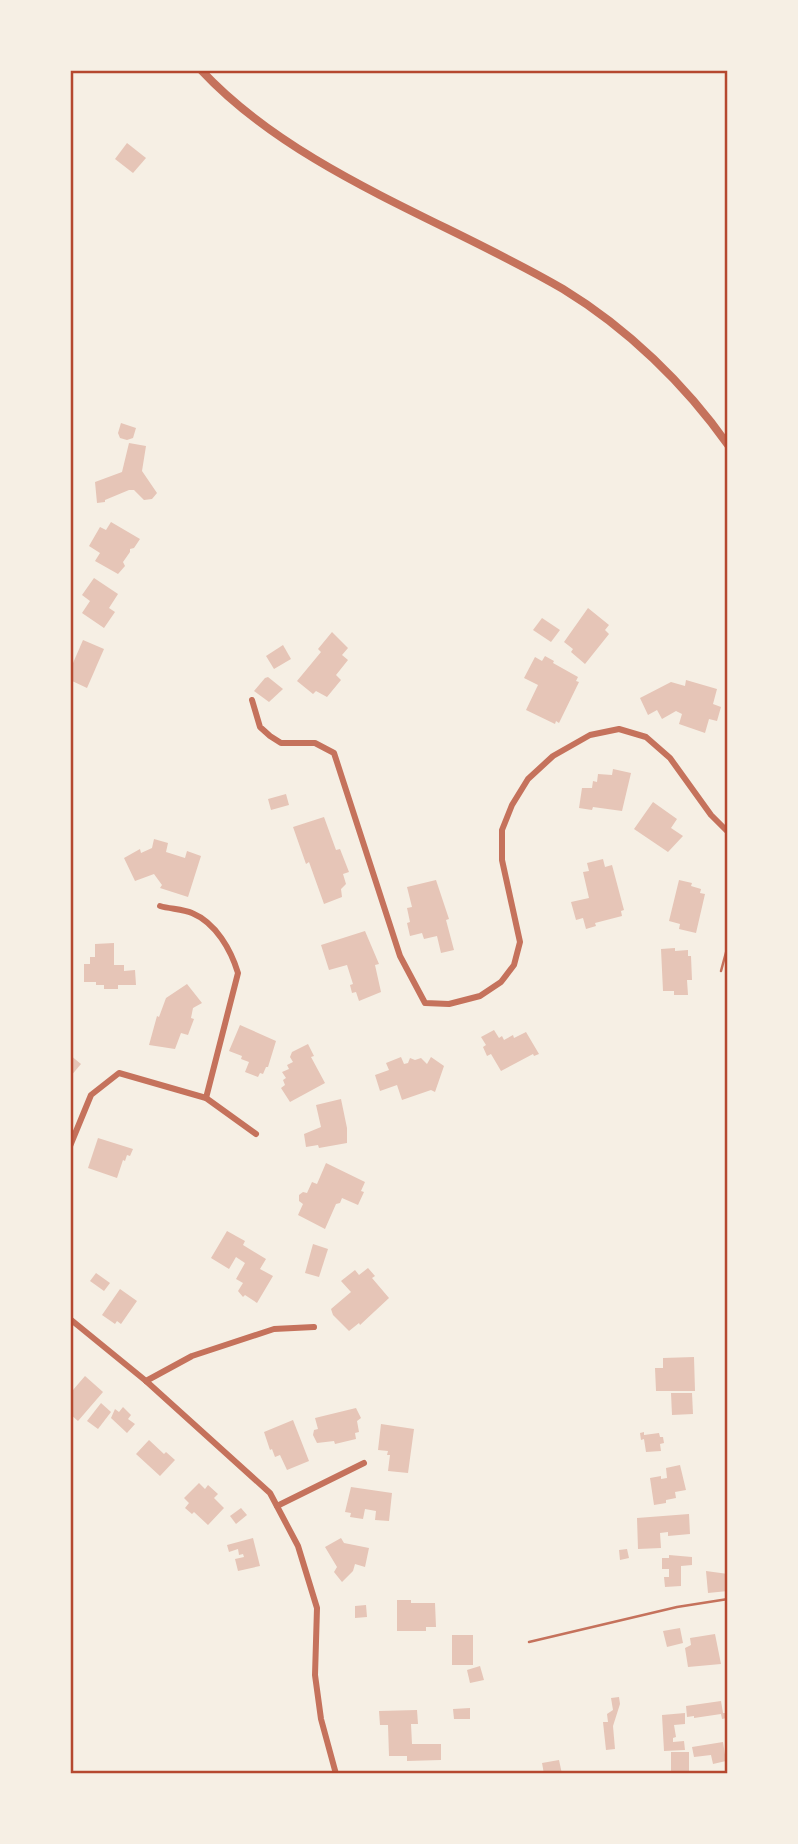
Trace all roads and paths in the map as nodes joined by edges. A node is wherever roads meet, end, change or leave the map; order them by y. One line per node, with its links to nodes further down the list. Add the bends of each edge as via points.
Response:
1 (201, 70): 2 (street, via 244,110 316,159 542,278 603,316 674,379)
2 (728, 445)
3 (252, 700): 4 (street, via 260,727 270,736 281,743 314,743 334,754 400,956 425,1003 449,1004 480,996 501,982 514,965 520,942 502,860 502,830 528,779 553,756 590,735 619,729 646,737 670,758)
4 (728, 832)
5 (160, 906): 8 (street, via 194,914 216,932 232,953 238,973)
6 (728, 945): 7 (lane)
7 (721, 971)
8 (206, 1098): 9 (street); 10 (street, via 119,1073 91,1095)
9 (256, 1134)
10 (70, 1146)
11 (70, 1318): 13 (street)
12 (314, 1327): 13 (street, via 274,1329 192,1356)
13 (146, 1381): 15 (street, via 270,1493)
14 (364, 1463): 15 (street)
15 (277, 1506): 18 (street, via 298,1546 317,1608 315,1675 321,1719)
16 (728, 1599): 17 (lane)
17 (529, 1642)
18 (337, 1774)

